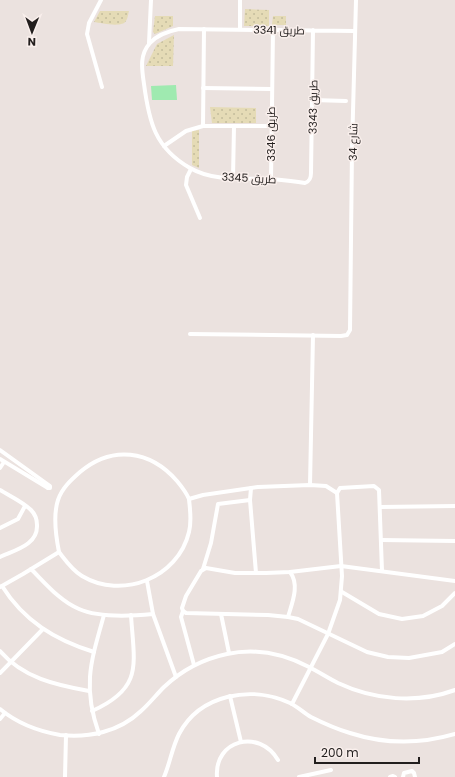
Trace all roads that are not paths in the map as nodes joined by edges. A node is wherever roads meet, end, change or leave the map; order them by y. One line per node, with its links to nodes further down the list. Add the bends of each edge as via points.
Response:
1 (101, 0): 11 (street, via 89,23 87,34)
2 (151, 0): 10 (street, طريق 3345)
3 (240, 0): 6 (street)
4 (356, 0): 9 (street, شارع 34)
5 (204, 29): 6 (street, طريق 3341); 10 (street, طريق 3341, via 171,31); 12 (street)
6 (240, 29): 7 (street, طريق 3341)
7 (273, 30): 8 (street, طريق 3341); 13 (street, طريق 3346)
8 (313, 30): 9 (street, طريق 3341); 14 (street, طريق 3343)
9 (354, 31): 26 (street, شارع 34, via 351,327 344,336)
10 (149, 43): 19 (street, طريق 3345, via 142,62 146,102 152,125)
11 (102, 87)
12 (203, 88): 13 (street); 16 (street)
13 (272, 89): 18 (street, طريق 3346)
14 (313, 100): 15 (street); 23 (street, طريق 3343, via 311,176)
15 (346, 101)
16 (203, 126): 17 (street); 19 (street, via 186,131)
17 (234, 126): 18 (street); 21 (street)
18 (271, 126): 22 (street, طريق 3346)
19 (164, 146): 20 (street, طريق 3345)
20 (191, 169): 21 (street, طريق 3345, via 214,176); 24 (street, via 186,185)
21 (233, 178): 22 (street, طريق 3345)
22 (271, 179): 23 (street, طريق 3345)
23 (308, 182)
24 (200, 218)
25 (190, 334): 26 (street, شارع 34)
26 (313, 336): 31 (street)
27 (0, 450): 29 (street, via 50,488)
28 (0, 459): 29 (street)
29 (4, 462): 30 (street)
30 (0, 468)
31 (310, 485): 32 (street); 34 (street, via 326,486)
32 (251, 488): 35 (street); 36 (street)
33 (0, 490): 37 (street)
34 (337, 493): 39 (street, via 341,487 376,487 380,492); 45 (street)
35 (189, 499): 43 (street, via 168,471 153,461 125,454 100,459 69,481 58,501 56,520); 51 (street, via 189,532 183,548 174,562 162,573)
36 (250, 500): 47 (street, via 218,504); 50 (street)
37 (25, 506): 40 (street, via 18,519); 44 (street, via 36,518 34,536 26,545)
38 (455, 506): 39 (street)
39 (380, 507): 41 (street)
40 (0, 528)
41 (381, 540): 42 (street); 48 (street)
42 (455, 541)
43 (59, 552): 46 (street); 51 (street, via 82,576 97,583 131,586)
44 (0, 557)
45 (342, 566): 48 (street); 49 (street); 54 (street)
46 (31, 569): 53 (street); 59 (street, via 58,596 79,609)
47 (204, 569): 50 (street); 56 (street, via 186,596)
48 (382, 571): 52 (street)
49 (290, 572): 50 (street); 61 (street, via 295,586)
50 (256, 573)
51 (147, 581): 57 (street)
52 (455, 581)
53 (1, 587): 62 (street, via 19,610)
54 (342, 592): 55 (street, via 379,614 402,618 423,616 442,606); 63 (street)
55 (455, 593)
56 (183, 611): 58 (street); 69 (street, via 181,617)
57 (153, 614): 60 (street); 72 (street)
58 (221, 614): 61 (street); 67 (street)
59 (104, 615): 60 (street); 66 (street)
60 (131, 615): 78 (street, via 134,668 131,680 114,700)
61 (288, 617): 63 (street, via 298,619)
62 (43, 629): 66 (street, via 70,644); 68 (street)
63 (328, 634): 64 (street, via 367,652 398,658 442,652); 70 (street)
64 (455, 644)
65 (0, 651): 68 (street)
66 (94, 652): 74 (street)
67 (229, 653): 69 (street); 70 (street, via 271,653 285,656)
68 (11, 662): 71 (street); 74 (street, via 49,683)
69 (194, 665): 72 (street)
70 (310, 668): 73 (street, via 346,687 389,698 422,698); 76 (street)
71 (0, 673)
72 (176, 677): 81 (street, via 129,721)
73 (455, 690)
74 (89, 691): 78 (street)
75 (230, 696): 76 (street, via 262,694); 84 (street); 88 (street, via 202,708 186,724 175,745)
76 (292, 704): 82 (street, via 330,726 372,739 419,741)
77 (0, 709): 79 (street)
78 (92, 711): 81 (street)
79 (5, 713): 80 (street); 83 (street, via 26,726 43,732)
80 (0, 720)
81 (99, 734): 83 (street)
82 (455, 734)
83 (66, 735): 87 (street)
84 (241, 742): 85 (street, via 263,744); 89 (street, via 234,744 224,753 218,765)
85 (278, 760)
86 (331, 770): 90 (street)
87 (65, 777)
88 (164, 777)
89 (217, 777)
90 (299, 777)
91 (390, 777): 92 (street)
92 (395, 777)
93 (403, 777): 94 (street, via 404,773 412,771)
94 (414, 777)

